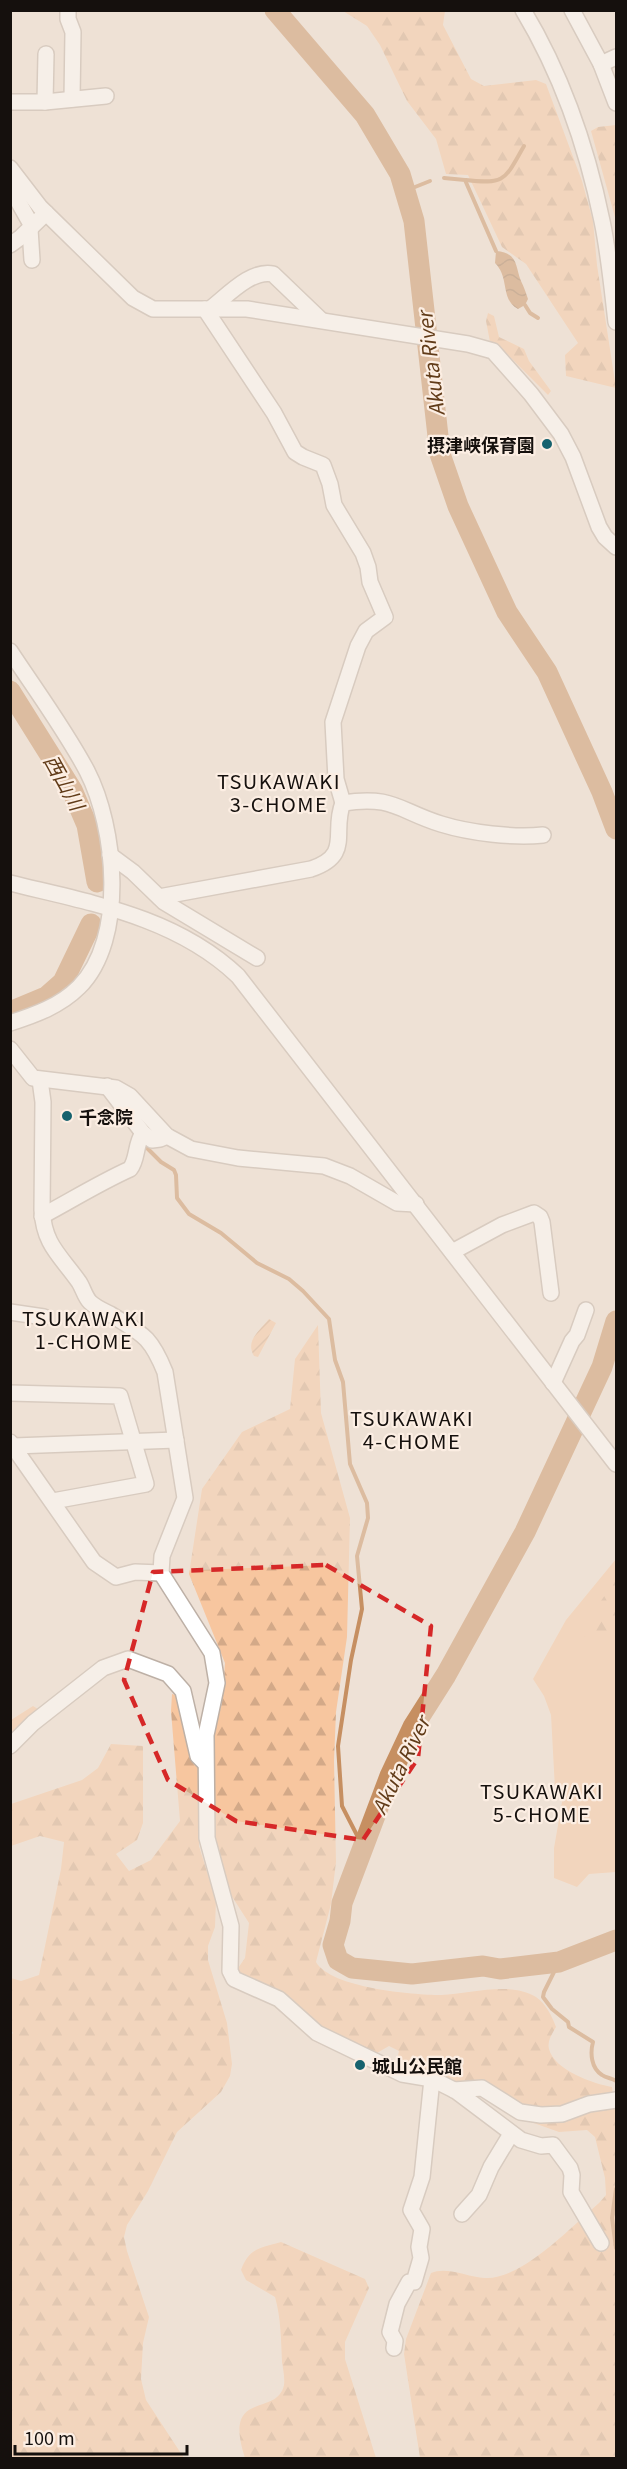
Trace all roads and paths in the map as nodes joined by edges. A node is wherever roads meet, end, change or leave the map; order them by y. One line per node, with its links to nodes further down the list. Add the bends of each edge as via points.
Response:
1 (68, 10): 8 (street, via 73,32)
2 (524, 10): 20 (street, via 553,66 579,134 602,223)
3 (574, 11): 6 (street)
4 (46, 54): 10 (street)
5 (616, 57): 6 (street)
6 (601, 64): 11 (street)
7 (106, 96): 8 (street)
8 (72, 99): 10 (street)
9 (10, 102): 10 (street)
10 (45, 102)
11 (616, 103)
12 (11, 170): 14 (street)
13 (10, 187): 15 (street)
14 (46, 213): 15 (street); 18 (street, via 133,298 153,309)
15 (31, 228): 16 (street); 17 (street)
16 (10, 245)
17 (33, 260)
18 (207, 309): 19 (street, via 247,309); 19 (street, via 264,272 273,274); 23 (street, via 295,452 323,465 334,506 363,553 385,617 366,631 358,646 333,722 336,779)
19 (321, 320): 21 (street, via 493,351 561,434 599,527)
20 (616, 322)
21 (616, 547)
22 (10, 651): 25 (street, via 87,771 101,805)
23 (343, 803): 24 (street, via 378,800 449,826 516,836); 27 (street, via 339,842 327,863)
24 (543, 835)
25 (110, 855): 27 (street); 28 (street)
26 (10, 883): 28 (street)
27 (159, 897): 29 (street)
28 (112, 908): 30 (street, via 104,944 86,980 51,1007); 36 (street, via 185,937 238,976)
29 (258, 958)
30 (10, 1023)
31 (10, 1049): 32 (street, via 28,1074)
32 (40, 1080): 33 (street); 37 (street)
33 (107, 1086): 34 (street); 35 (street, via 130,1096)
34 (140, 1136): 35 (street, via 152,1140); 37 (street, via 130,1169)
35 (167, 1136): 36 (street, via 204,1152 324,1166 397,1203)
36 (416, 1203): 38 (street)
37 (42, 1216): 45 (street, via 51,1246 90,1302 133,1326 158,1354 165,1372)
38 (452, 1252): 39 (street, via 534,1213 542,1222); 43 (street)
39 (551, 1293)
40 (586, 1310): 43 (street)
41 (10, 1312): 42 (street)
42 (44, 1317)
43 (554, 1385): 48 (street)
44 (10, 1393): 46 (street, via 120,1396)
45 (176, 1440): 46 (street); 50 (street, via 185,1498 162,1556)
46 (135, 1442): 47 (street); 49 (street, via 146,1484)
47 (12, 1445): 49 (street)
48 (613, 1453)
49 (53, 1501): 50 (street, via 94,1562 116,1577 135,1572)
50 (161, 1573): 52 (street, via 215,1660 217,1692 206,1735)
51 (10, 1746): 52 (street, via 103,1668 128,1659 168,1674 183,1691 198,1756)
52 (207, 1765): 53 (street, via 207,1838 231,1926 230,1971 234,1979 279,1999 317,2033 402,2074)
53 (432, 2079): 54 (street); 59 (street, via 422,2176 411,2210 422,2229 421,2258 414,2282 409,2282 397,2304 390,2332)
54 (454, 2090): 55 (street, via 482,2088 520,2112 541,2115 562,2114); 56 (street)
55 (616, 2100)
56 (511, 2134): 57 (street, via 479,2195); 58 (street, via 541,2146 553,2145 559,2152 572,2175 571,2192)
57 (462, 2214)
58 (601, 2243)
59 (394, 2348)

